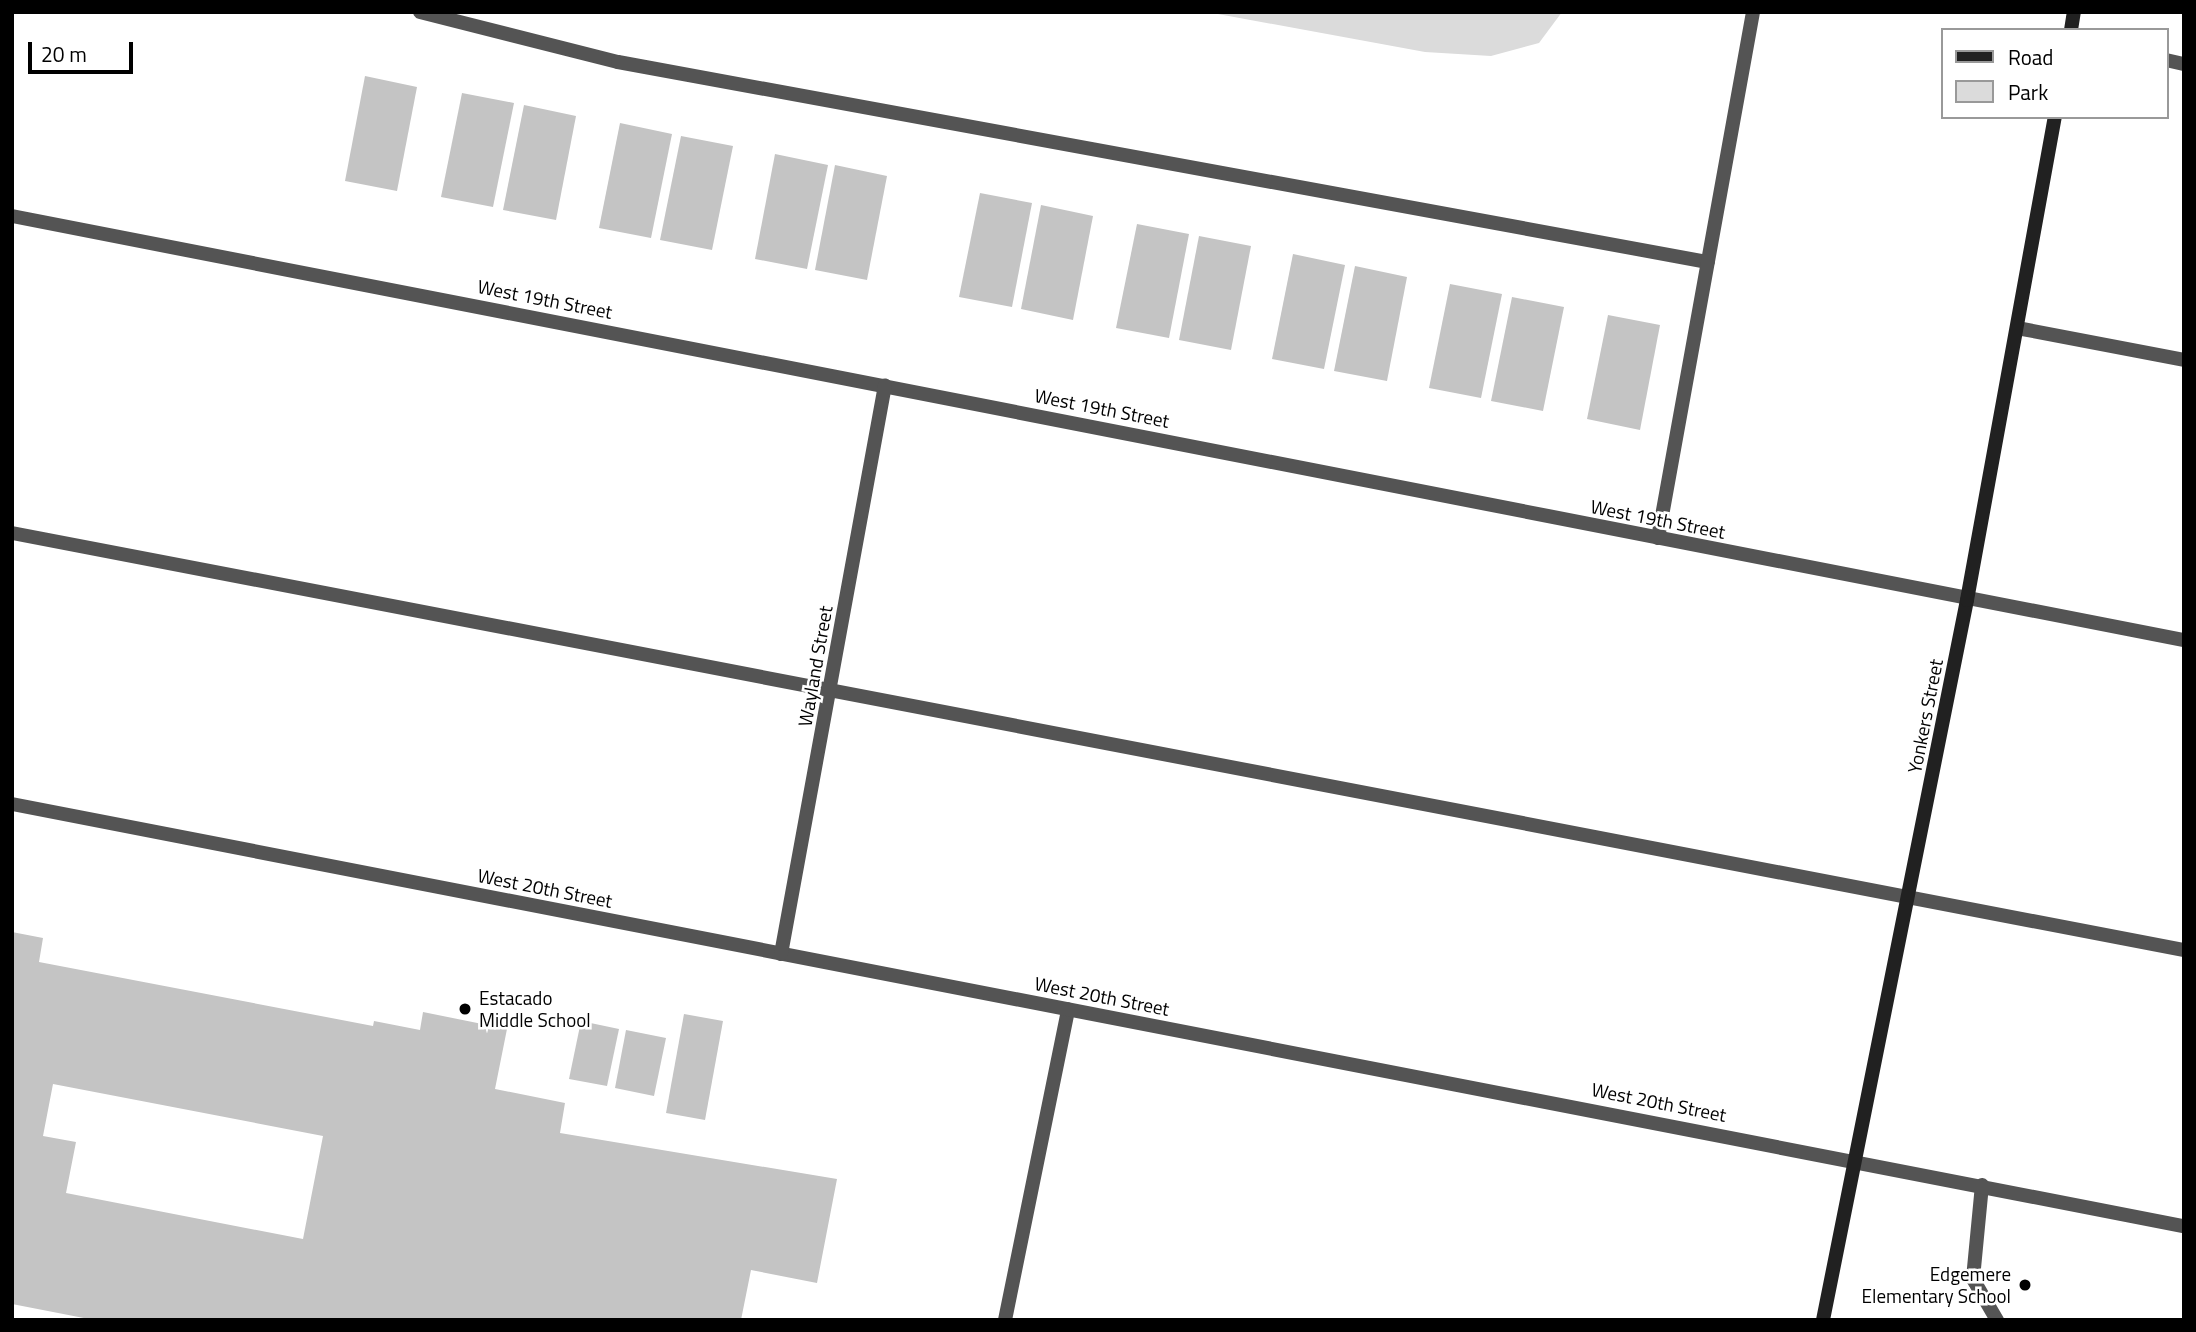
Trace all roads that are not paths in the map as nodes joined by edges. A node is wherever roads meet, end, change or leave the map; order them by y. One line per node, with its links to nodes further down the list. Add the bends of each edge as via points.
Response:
1 (420, 12): 5 (street, via 618,62)
2 (1753, 12): 5 (street)
3 (2055, 119): 6 (street, Yonkers Street)
4 (12, 216): 8 (street, West 19th Street)
5 (1708, 262): 10 (street)
6 (2017, 328): 7 (street); 11 (street, Yonkers Street)
7 (2184, 360)
8 (885, 384): 10 (street, West 19th Street); 13 (street, Wayland Street)
9 (12, 533): 13 (street)
10 (1658, 538): 11 (street, West 19th Street)
11 (1967, 600): 12 (street, West 19th Street); 15 (street, Yonkers Street)
12 (2184, 640)
13 (830, 688): 15 (street); 17 (street, Wayland Street)
14 (12, 804): 17 (street, West 20th Street)
15 (1909, 897): 16 (street); 19 (street, Yonkers Street)
16 (2184, 950)
17 (781, 954): 18 (street, West 20th Street)
18 (1068, 1009): 19 (street, West 20th Street); 22 (street)
19 (1854, 1159): 20 (street, West 20th Street); 23 (street, Yonkers Street)
20 (1982, 1185): 21 (street, West 20th Street); 24 (street, via 1973,1279)
21 (2184, 1226)
22 (1005, 1320)
23 (1824, 1320)
24 (1997, 1320)

